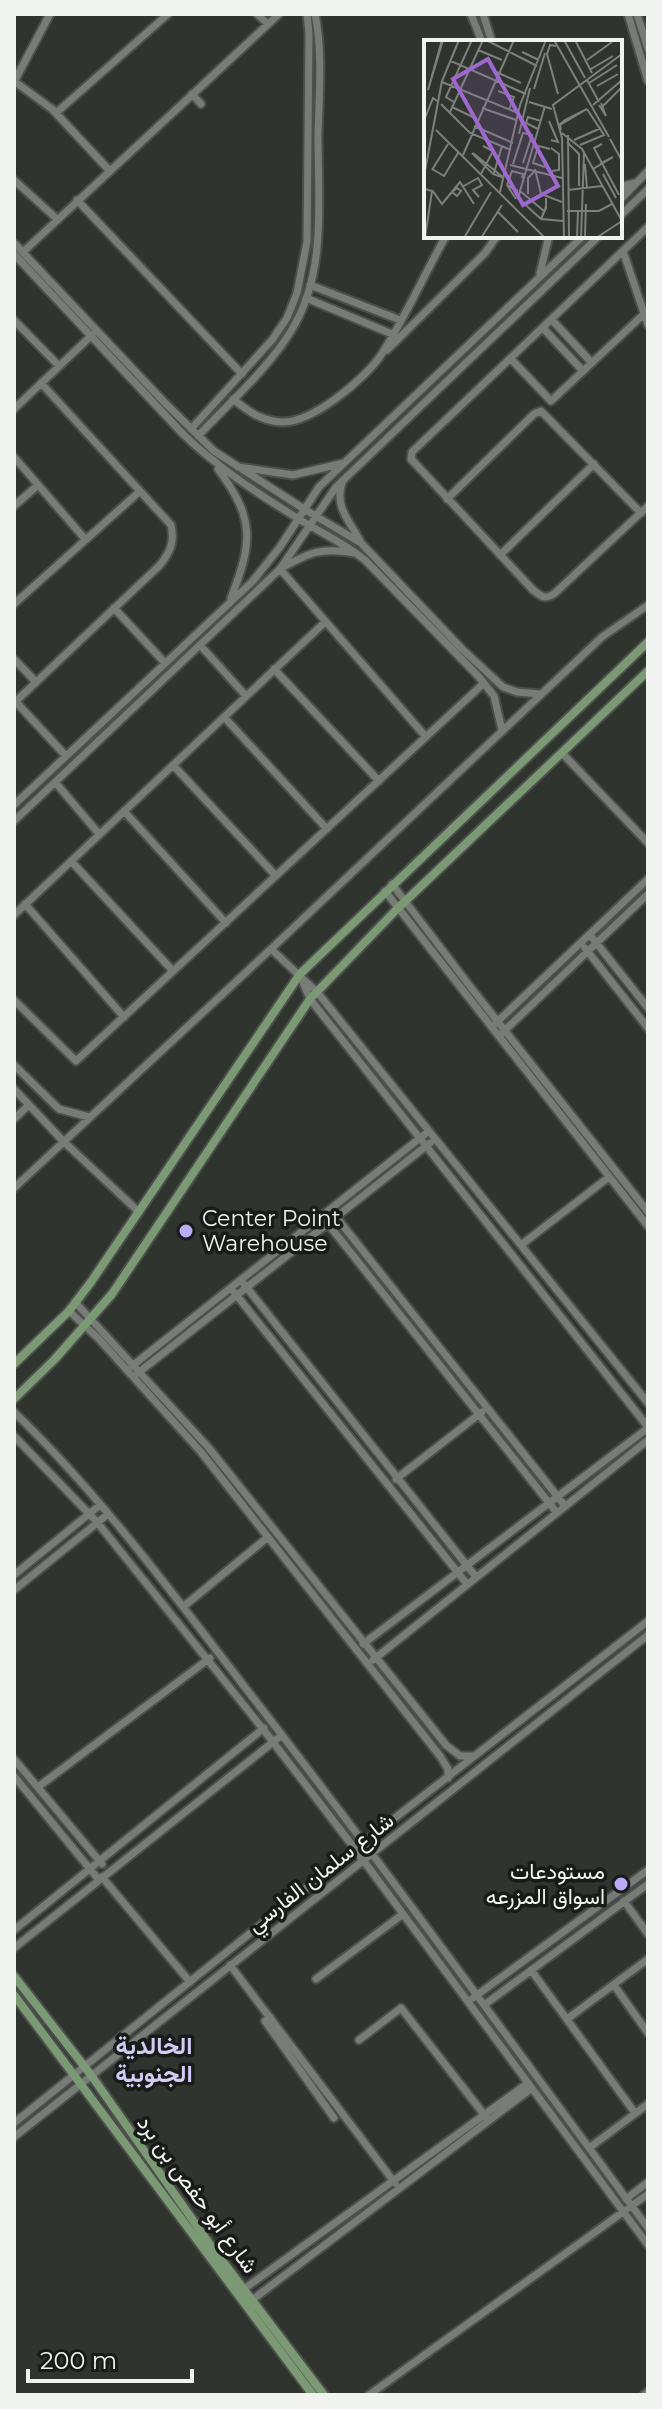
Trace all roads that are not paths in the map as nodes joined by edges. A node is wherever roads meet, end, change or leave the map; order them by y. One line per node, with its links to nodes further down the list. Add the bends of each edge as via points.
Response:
1 (50, 14): 16 (street)
2 (257, 14): 11 (street)
3 (279, 14): 11 (street)
4 (307, 14): 56 (street, via 304,267 287,318)
5 (315, 14): 40 (street, via 319,216)
6 (471, 14): 12 (street)
7 (483, 14): 13 (street)
8 (628, 14): 15 (street)
9 (637, 14): 14 (street)
10 (162, 16): 19 (street)
11 (268, 24): 17 (street)
12 (481, 40)
13 (491, 40)
14 (648, 49)
15 (648, 81)
16 (14, 82): 19 (street)
17 (192, 94): 18 (street); 20 (street)
18 (201, 104)
19 (56, 113): 20 (street)
20 (109, 170): 27 (street)
21 (648, 171): 23 (street)
22 (14, 180): 29 (street)
23 (637, 182): 24 (street); 26 (street)
24 (622, 186)
25 (648, 189): 28 (street)
26 (622, 198)
27 (77, 200): 29 (street); 56 (street)
28 (622, 214)
29 (57, 219): 38 (street)
30 (648, 227): 37 (street)
31 (445, 238): 44 (street)
32 (496, 238): 49 (street)
33 (548, 238): 39 (street)
34 (581, 238): 39 (street)
35 (597, 238): 67 (street)
36 (14, 243): 38 (street)
37 (623, 251): 42 (street); 45 (street)
38 (18, 253): 50 (street); 60 (street)
39 (537, 277): 64 (street)
40 (310, 285): 41 (street); 44 (street)
41 (306, 298): 48 (street); 58 (street, via 290,333)
42 (644, 314): 46 (street); 53 (street)
43 (14, 320): 54 (street)
44 (400, 320): 48 (street)
45 (552, 320): 47 (street); 53 (street)
46 (648, 325)
47 (543, 328): 52 (street); 55 (street)
48 (393, 332): 49 (street); 51 (street)
49 (405, 333): 51 (street)
50 (92, 335): 54 (street); 63 (street)
51 (380, 357): 58 (street, via 337,398 307,417 285,423 268,420)
52 (511, 359): 55 (street, via 551,401); 70 (street, via 412,452 414,464)
53 (592, 363): 55 (street)
54 (59, 366): 57 (street)
55 (583, 371)
56 (242, 374): 60 (street)
57 (41, 383): 59 (street); 69 (street)
58 (233, 399): 61 (street)
59 (14, 409)
60 (191, 429): 61 (street)
61 (198, 436): 66 (street)
62 (14, 457): 68 (street)
63 (212, 460): 76 (street); 83 (street, via 240,505 248,545)
64 (346, 462): 66 (street, via 293,475); 73 (street)
65 (594, 464): 70 (street, via 541,411); 74 (street); 81 (street)
66 (237, 467): 73 (street)
67 (344, 480): 75 (street); 79 (street, via 341,509)
68 (38, 485): 71 (street); 78 (street)
69 (139, 492): 78 (street); 86 (street, via 171,525 172,544 159,566)
70 (447, 499): 81 (street)
71 (14, 506)
72 (648, 506): 74 (street)
73 (304, 509): 75 (street); 76 (street)
74 (641, 513): 81 (street, via 548,598 533,590)
75 (315, 515): 77 (street); 79 (street)
76 (299, 519): 77 (street); 83 (street, via 266,567)
77 (309, 525): 80 (street); 82 (street)
78 (85, 539): 84 (street)
79 (361, 543): 96 (street, via 492,679 517,692)
80 (357, 554): 82 (street, via 329,549); 95 (street)
81 (500, 555)
82 (280, 569): 87 (street); 89 (street)
83 (230, 602): 91 (street)
84 (14, 604)
85 (648, 605): 96 (street, via 602,637)
86 (114, 608): 91 (street); 94 (street)
87 (325, 622): 92 (street); 101 (street)
88 (648, 642): 116 (main road)
89 (200, 645): 97 (street); 106 (street)
90 (14, 659): 94 (street)
91 (165, 663): 103 (street)
92 (274, 669): 97 (street); 105 (street)
93 (648, 671): 102 (main road)
94 (35, 681): 98 (street)
95 (484, 683): 100 (street, via 494,696); 101 (street)
96 (540, 694): 100 (street)
97 (246, 696): 99 (street)
98 (15, 702): 103 (street)
99 (224, 717): 104 (street); 110 (street)
100 (502, 730): 126 (street)
101 (426, 737): 105 (street)
102 (562, 753): 112 (street); 118 (main road)
103 (66, 756): 107 (street)
104 (173, 765): 108 (street); 114 (street)
105 (379, 781): 110 (street)
106 (55, 782): 109 (street); 111 (street)
107 (15, 803)
108 (124, 811): 111 (street); 122 (street)
109 (14, 821)
110 (327, 829): 114 (street)
111 (99, 834): 113 (street)
112 (648, 843)
113 (71, 861): 119 (street); 128 (street)
114 (276, 876): 122 (street)
115 (648, 879): 123 (street)
116 (388, 888): 118 (street); 120 (street); 129 (main road)
117 (648, 894): 125 (street)
118 (405, 902): 120 (main road); 134 (street)
119 (25, 904): 121 (street); 133 (street)
120 (397, 909): 130 (main road); 134 (street)
121 (14, 915)
122 (226, 923): 128 (street)
123 (590, 935): 124 (street); 125 (street)
124 (581, 943): 127 (street); 134 (street)
125 (597, 944): 127 (street); 132 (street)
126 (271, 949): 129 (street); 140 (street)
127 (588, 952): 135 (street); 136 (street)
128 (173, 971): 133 (street)
129 (300, 974): 130 (street); 150 (main road)
130 (313, 995): 142 (street); 143 (street); 163 (main road)
131 (14, 1000): 133 (street, via 76,1061)
132 (648, 1008)
133 (124, 1017)
134 (494, 1025): 136 (street)
135 (648, 1028)
136 (501, 1034): 147 (street); 151 (street)
137 (14, 1065): 140 (street, via 59,1109)
138 (14, 1089): 139 (street)
139 (29, 1105): 141 (street); 145 (street)
140 (89, 1117): 145 (street)
141 (14, 1119)
142 (429, 1131): 143 (street); 144 (street)
143 (420, 1138): 146 (street); 149 (street)
144 (435, 1138): 146 (street); 156 (street)
145 (63, 1141): 148 (street); 150 (street)
146 (426, 1146): 153 (street); 173 (street)
147 (609, 1177): 155 (street); 156 (street)
148 (14, 1188)
149 (330, 1209): 152 (street); 153 (street)
150 (139, 1212): 161 (main road)
151 (648, 1212)
152 (321, 1215): 154 (street); 157 (street)
153 (336, 1217): 154 (street); 170 (street)
154 (328, 1223): 159 (street); 172 (street)
155 (648, 1226)
156 (521, 1245): 169 (street)
157 (240, 1280): 158 (street); 159 (street)
158 (230, 1288): 160 (street); 166 (street)
159 (246, 1288): 160 (street); 176 (street)
160 (236, 1295): 167 (street); 178 (street)
161 (75, 1302): 162 (main road); 163 (street)
162 (69, 1311): 164 (street); 165 (main road)
163 (92, 1318): 164 (main road); 166 (street)
164 (85, 1326): 166 (street); 168 (main road)
165 (14, 1364)
166 (130, 1367): 167 (street)
167 (137, 1374): 187 (street); 198 (street, via 208,1447)
168 (14, 1399)
169 (648, 1403)
170 (487, 1409): 172 (street); 179 (street)
171 (14, 1412): 181 (street)
172 (478, 1415): 176 (street); 180 (street)
173 (648, 1427): 179 (street)
174 (14, 1436): 183 (street)
175 (648, 1440): 182 (street)
176 (396, 1479): 177 (street)
177 (402, 1486): 178 (street); 188 (street)
178 (393, 1493): 189 (street)
179 (557, 1497): 180 (street); 182 (street)
180 (549, 1504): 184 (street); 188 (street)
181 (100, 1505): 183 (street); 185 (street)
182 (565, 1506): 184 (street)
183 (89, 1513): 186 (street); 190 (street)
184 (557, 1513): 191 (street)
185 (108, 1514): 186 (street); 194 (street)
186 (97, 1522): 193 (street); 202 (street)
187 (268, 1537): 194 (street); 199 (street)
188 (467, 1566): 189 (street); 191 (street)
189 (458, 1573): 192 (street); 198 (street)
190 (14, 1575)
191 (476, 1577): 192 (street)
192 (467, 1584): 201 (street)
193 (14, 1590)
194 (183, 1607): 200 (street)
195 (648, 1621): 196 (street, شارع سلمان الفارسي)
196 (638, 1629): 197 (street); 208 (street, شارع سلمان الفارسي)
197 (647, 1638): 215 (street, شارع سلمان الفارسي)
198 (365, 1643): 199 (street); 201 (street)
199 (356, 1649): 203 (street)
200 (218, 1652): 202 (street); 204 (street)
201 (376, 1657): 203 (street); 208 (street, via 451,1751)
202 (207, 1660): 205 (street); 212 (street)
203 (368, 1664): 211 (street, via 440,1756)
204 (272, 1722): 205 (street); 206 (street)
205 (263, 1729): 207 (street); 217 (street)
206 (282, 1735): 207 (street); 213 (street)
207 (272, 1742): 214 (street); 220 (street)
208 (476, 1756): 211 (street, شارع سلمان الفارسي)
209 (14, 1759): 212 (street)
210 (14, 1776): 218 (street)
211 (448, 1778): 213 (street, شارع سلمان الفارسي)
212 (38, 1787): 217 (street)
213 (363, 1843): 214 (street, شارع سلمان الفارسي); 215 (street)
214 (355, 1849): 216 (street); 232 (street, شارع سلمان الفارسي)
215 (372, 1854): 216 (street, شارع سلمان الفارسي); 235 (street)
216 (364, 1861): 223 (street); 228 (street, شارع سلمان الفارسي)
217 (100, 1862): 218 (street); 220 (street)
218 (90, 1870): 220 (street); 224 (street)
219 (648, 1870): 235 (street)
220 (103, 1876): 226 (street); 232 (street)
221 (648, 1884): 222 (street)
222 (624, 1901): 225 (street); 229 (street)
223 (403, 1914): 231 (street); 236 (street)
224 (14, 1930)
225 (648, 1934)
226 (14, 1948)
227 (648, 1959): 233 (street)
228 (230, 1965): 238 (street); 242 (street, شارع سلمان الفارسي)
229 (531, 1970): 237 (street); 239 (street)
230 (14, 1976): 242 (main road, شارع أبو حفص بن برد)
231 (316, 1979)
232 (190, 1982): 242 (street, شارع سلمان الفارسي)
233 (614, 1985): 239 (street); 240 (street)
234 (14, 1995): 243 (main road, شارع أبو حفص بن برد)
235 (477, 1996): 236 (street); 237 (street)
236 (468, 2002): 244 (street)
237 (484, 2005): 251 (street)
238 (270, 2017): 247 (street, via 265,2021); 252 (street)
239 (567, 2019): 246 (street)
240 (648, 2033)
241 (359, 2040): 248 (street, via 401,2008)
242 (88, 2071): 243 (street, شارع سلمان الفارسي); 260 (main road, شارع أبو حفص بن برد)
243 (78, 2080): 249 (street, شارع سلمان الفارسي); 250 (street, شارع سلمان الفارسي); 262 (main road, شارع أبو حفص بن برد)
244 (530, 2086): 248 (street); 257 (street)
245 (648, 2104): 246 (street)
246 (635, 2113): 251 (street)
247 (334, 2118)
248 (486, 2118): 252 (street); 254 (street)
249 (14, 2123)
250 (14, 2137)
251 (589, 2148): 256 (street)
252 (393, 2180): 254 (street); 260 (street)
253 (648, 2182): 256 (street)
254 (399, 2189): 261 (street)
255 (648, 2194): 256 (street)
256 (629, 2202): 257 (street); 258 (street)
257 (623, 2212): 259 (street); 264 (street)
258 (648, 2228)
259 (648, 2245)
260 (244, 2289): 261 (main road, شارع أبو حفص بن برد)
261 (252, 2300): 263 (main road, شارع أبو حفص بن برد)
262 (313, 2395)
263 (324, 2395)
264 (369, 2395)

